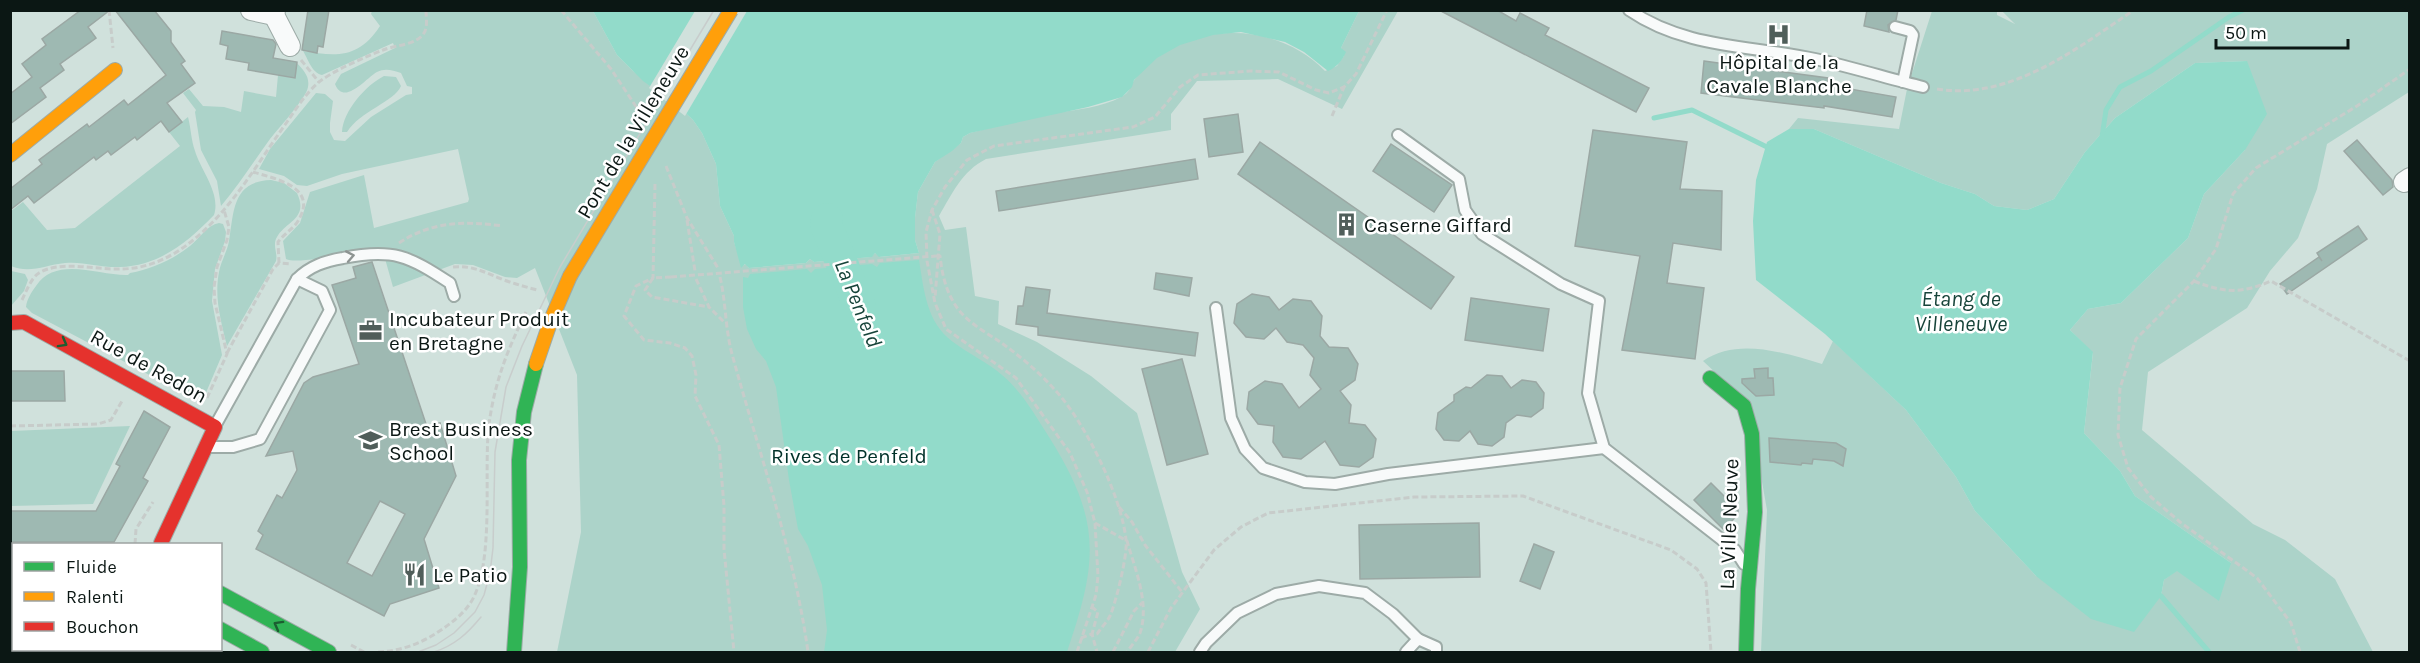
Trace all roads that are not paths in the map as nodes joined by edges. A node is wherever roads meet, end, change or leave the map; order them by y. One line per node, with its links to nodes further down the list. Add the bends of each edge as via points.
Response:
1 (251, 10): 4 (street)
2 (731, 10): 27 (street, Pont de la Villeneuve, bridge, via 570,276 535,366 522,430 518,482 520,592)
3 (1629, 10): 8 (lane, via 1668,33 1814,59)
4 (275, 13): 6 (street)
5 (1895, 27): 8 (lane, via 1913,35)
6 (290, 46)
7 (115, 70): 11 (street)
8 (1904, 82): 9 (lane)
9 (1923, 87)
10 (1398, 135): 19 (lane, via 1459,179 1465,210 1482,234 1561,284 1599,301 1588,393)
11 (10, 155)
12 (297, 279): 13 (lane, one-way to 13, via 307,269 329,260 369,252 389,253 415,261 450,283); 17 (lane); 18 (lane, via 322,291 330,310 260,440 233,447)
13 (454, 296)
14 (1216, 308): 19 (lane, via 1231,418 1245,449 1263,468 1305,482 1335,484)
15 (11, 323): 17 (street, Rue de Redon, one-way to 17, via 24,322)
16 (1710, 378): 21 (street, La Ville Neuve, via 1744,406 1752,434 1755,512)
17 (215, 427): 18 (street, Rue de Redon)
18 (205, 447): 20 (street, Rue de Redon)
19 (1604, 448): 21 (lane, via 1736,550)
20 (162, 543)
21 (1749, 572): 31 (street, La Ville Neuve)
22 (222, 594): 26 (street, one-way to 22)
23 (222, 630): 25 (street)
24 (1418, 639): 28 (lane, via 1365,593 1319,586 1276,594 1237,613); 29 (lane); 30 (lane, via 1436,647)
25 (262, 652)
26 (329, 652)
27 (514, 652)
28 (1200, 652)
29 (1406, 652)
30 (1436, 652)
31 (1746, 652)

